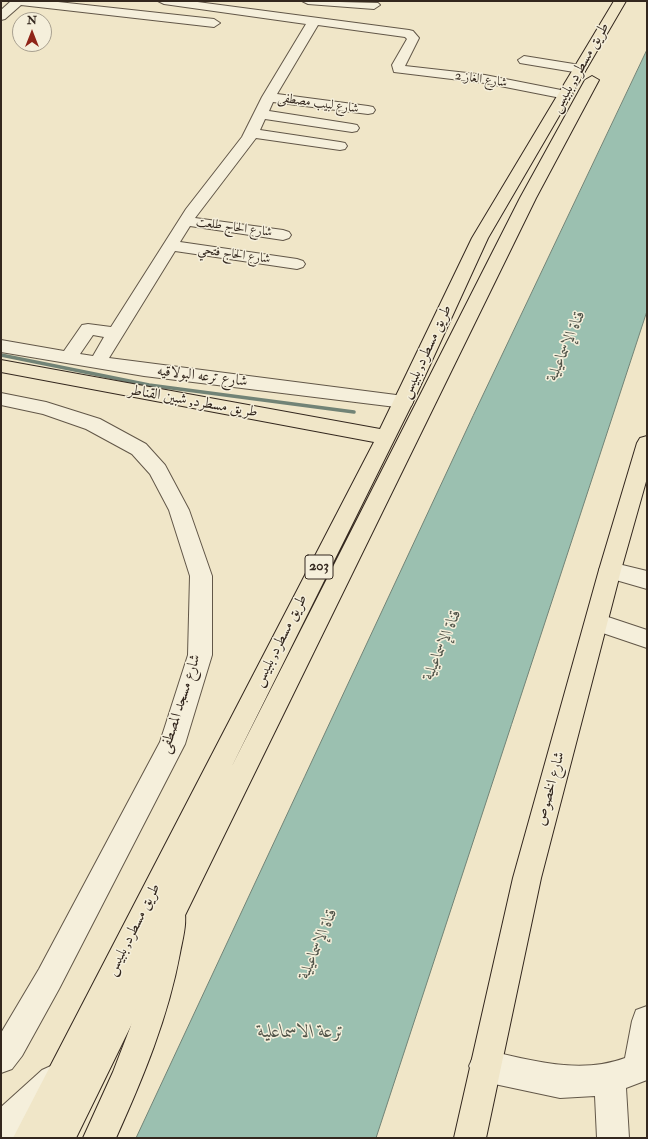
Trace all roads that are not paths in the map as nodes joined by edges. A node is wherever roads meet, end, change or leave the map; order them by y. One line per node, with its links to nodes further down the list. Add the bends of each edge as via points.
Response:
1 (18, 1): 7 (street); 8 (street)
2 (160, 1): 8 (street); 9 (street, via 286,12)
3 (308, 1): 6 (street)
4 (620, 1): 15 (main road, طريق مسطرد, بلبيس / 203)
5 (635, 1): 40 (main road, طريق مسطرد, بلبيس / 203, via 528,198)
6 (375, 3): 11 (street)
7 (1, 16)
8 (148, 16): 10 (street)
9 (314, 21): 11 (street); 13 (street)
10 (222, 24)
11 (363, 27): 16 (street, شارع الغاز 2, via 412,35 413,38 398,65 399,69 485,79)
12 (290, 32): 13 (street)
13 (306, 34): 17 (street)
14 (524, 60): 15 (street)
15 (580, 69): 16 (main road, طريق مسطرد, بلبيس / 203)
16 (566, 95): 33 (main road, طريق مسطرد, بلبيس / 203, via 480,238)
17 (269, 97): 18 (street, شارع لبيب مصطفى); 19 (street)
18 (368, 110)
19 (261, 114): 20 (street); 21 (street)
20 (352, 128)
21 (252, 133): 22 (street); 23 (street)
22 (340, 146)
23 (185, 221): 24 (street, شارع الحاج طلعت); 25 (street)
24 (283, 235)
25 (170, 246): 26 (street, شارع الحاج فتحي); 27 (street)
26 (297, 264)
27 (115, 333): 29 (street, via 88,329); 30 (street)
28 (1, 346): 29 (street, شارع ترعه البولاقيه)
29 (68, 358): 30 (street, شارع ترعه البولاقيه)
30 (97, 363): 33 (street, شارع ترعه البولاقيه)
31 (1, 366): 34 (main road, طريق مسطرد, شبين القناطر)
32 (1, 399): 42 (street, شارع مسجد المصطفى, via 46,408 93,424 139,449 158,470 179,510 201,576 200,655 172,744 49,979)
33 (404, 402): 34 (main road, طريق مسطرد, بلبيس / 203)
34 (385, 437): 45 (main road, طريق مسطرد, بلبيس / 203)
35 (646, 448): 36 (main road, شارع الخصوص)
36 (610, 570): 37 (street); 38 (main road, شارع الخصوص)
37 (647, 580)
38 (596, 622): 39 (street); 43 (main road, شارع الخصوص, via 527,878)
39 (647, 639)
40 (172, 912): 47 (main road, via 165,961 151,1015); 49 (main road, طريق مسطرد, بلبيس / 203)
41 (647, 1021): 44 (street)
42 (1, 1058)
43 (486, 1066): 44 (street, via 560,1082); 50 (main road, شارع الخصوص)
44 (632, 1069): 51 (street)
45 (62, 1072): 46 (street); 48 (main road, طريق مسطرد, بلبيس / 203)
46 (1, 1129)
47 (103, 1129)
48 (29, 1138)
49 (59, 1138)
50 (470, 1138)
51 (613, 1138)

